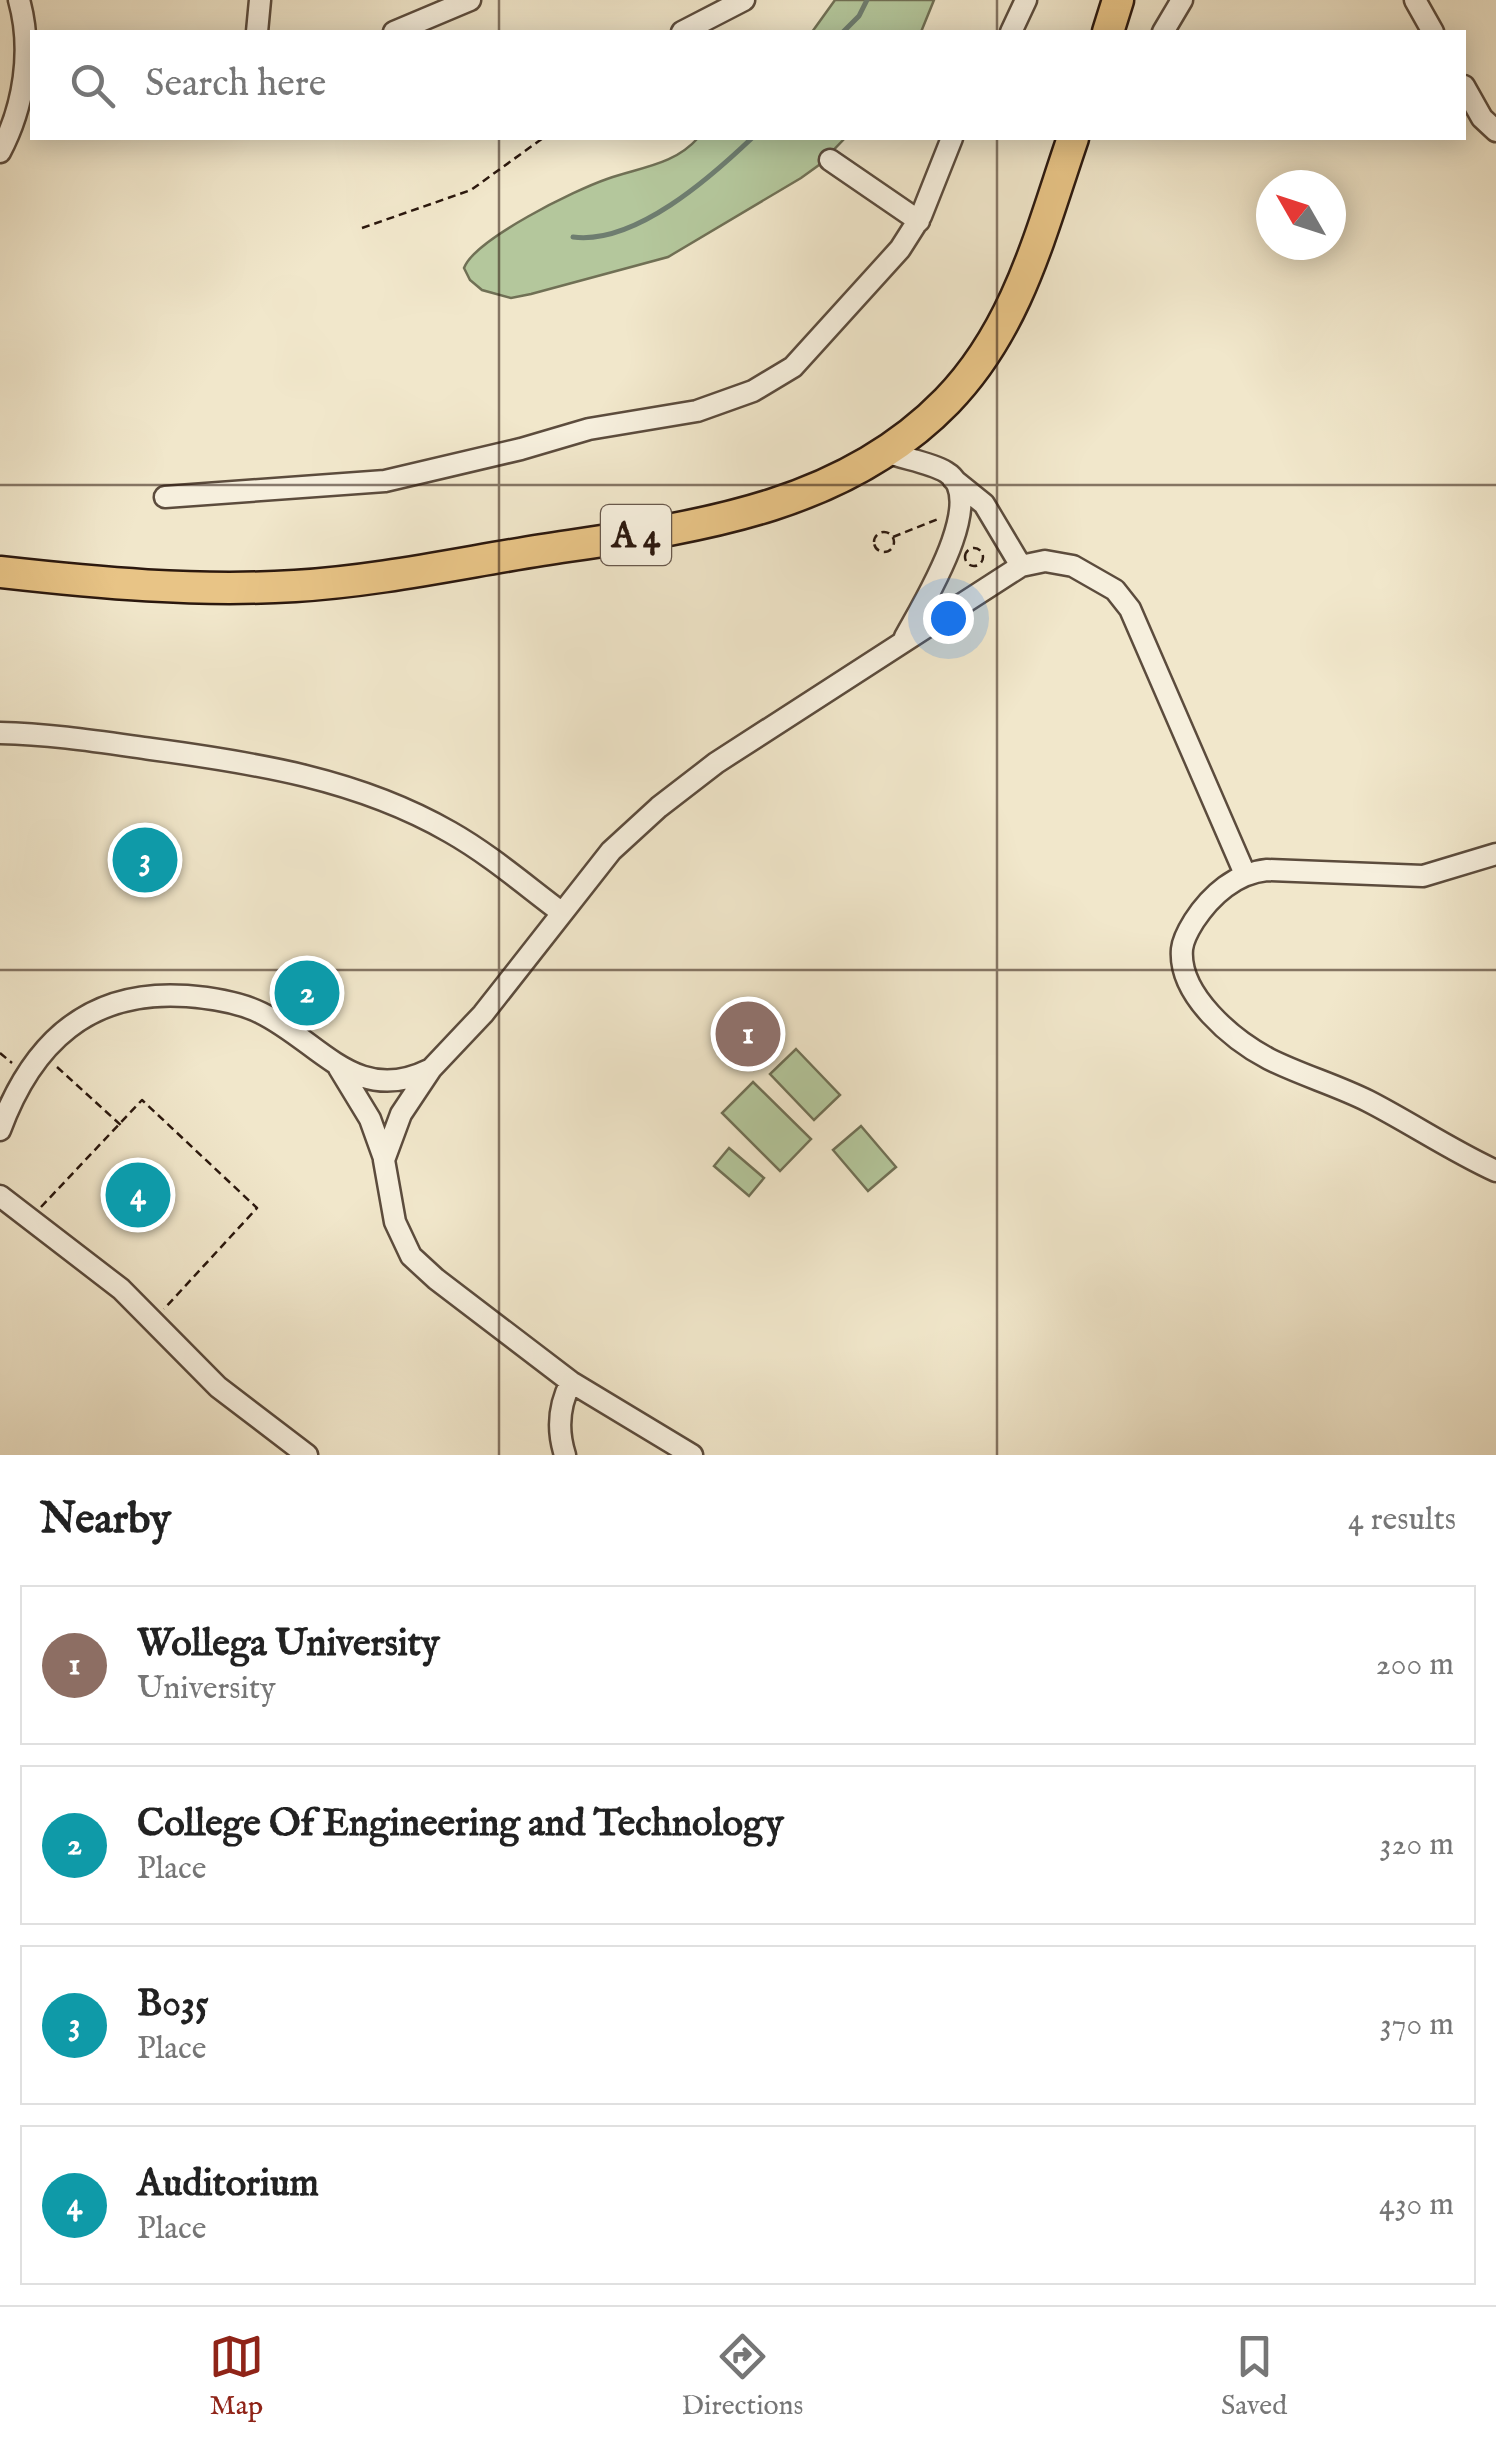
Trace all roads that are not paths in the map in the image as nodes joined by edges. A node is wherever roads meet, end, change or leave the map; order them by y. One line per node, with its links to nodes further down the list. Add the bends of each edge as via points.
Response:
1 (20, 0): 20 (street, via 26,40 21,94)
2 (260, 0): 9 (street)
3 (470, 0): 10 (street)
4 (744, 0): 11 (street)
5 (1026, 0): 12 (street)
6 (1118, 0): 13 (highway)
7 (1182, 0): 14 (street)
8 (1414, 0): 15 (street)
9 (257, 30)
10 (399, 30)
11 (686, 30)
12 (1012, 30)
13 (1109, 30)
14 (1164, 30)
15 (1432, 30)
16 (1466, 90): 17 (street)
17 (1496, 130)
18 (951, 140): 22 (street)
19 (1072, 140): 23 (highway, A 4, via 1003,328 957,390)
20 (0, 152)
21 (830, 160): 22 (street)
22 (918, 221): 25 (street, via 793,368 737,398 385,481)
23 (886, 452): 24 (street); 27 (highway, A 4, via 814,491 744,514 357,580 188,588)
24 (954, 480): 26 (street, via 984,504); 28 (street, via 960,511 950,550)
25 (165, 497)
26 (1021, 566): 28 (street); 31 (street, via 1073,566 1123,598)
27 (0, 572)
28 (904, 639): 32 (street, via 659,807 611,850)
29 (0, 733): 32 (street, via 239,761 342,786 452,833)
30 (1496, 854): 31 (street, via 1423,876)
31 (1245, 874): 37 (street, via 1208,902 1185,938 1185,967 1204,1005 1270,1060 1369,1102)
32 (561, 912): 34 (street)
33 (338, 1066): 34 (street, via 386,1082); 35 (street, via 259,1012 209,998 140,997 97,1010 42,1052 18,1086); 36 (street, via 370,1119)
34 (431, 1069): 36 (street, via 401,1114)
35 (0, 1130)
36 (384, 1160): 39 (street, via 394,1222 412,1256)
37 (1496, 1171)
38 (0, 1196): 40 (street, via 121,1289 218,1387)
39 (571, 1382): 41 (street, via 560,1424); 42 (street)
40 (308, 1455)
41 (565, 1455)
42 (692, 1455)

